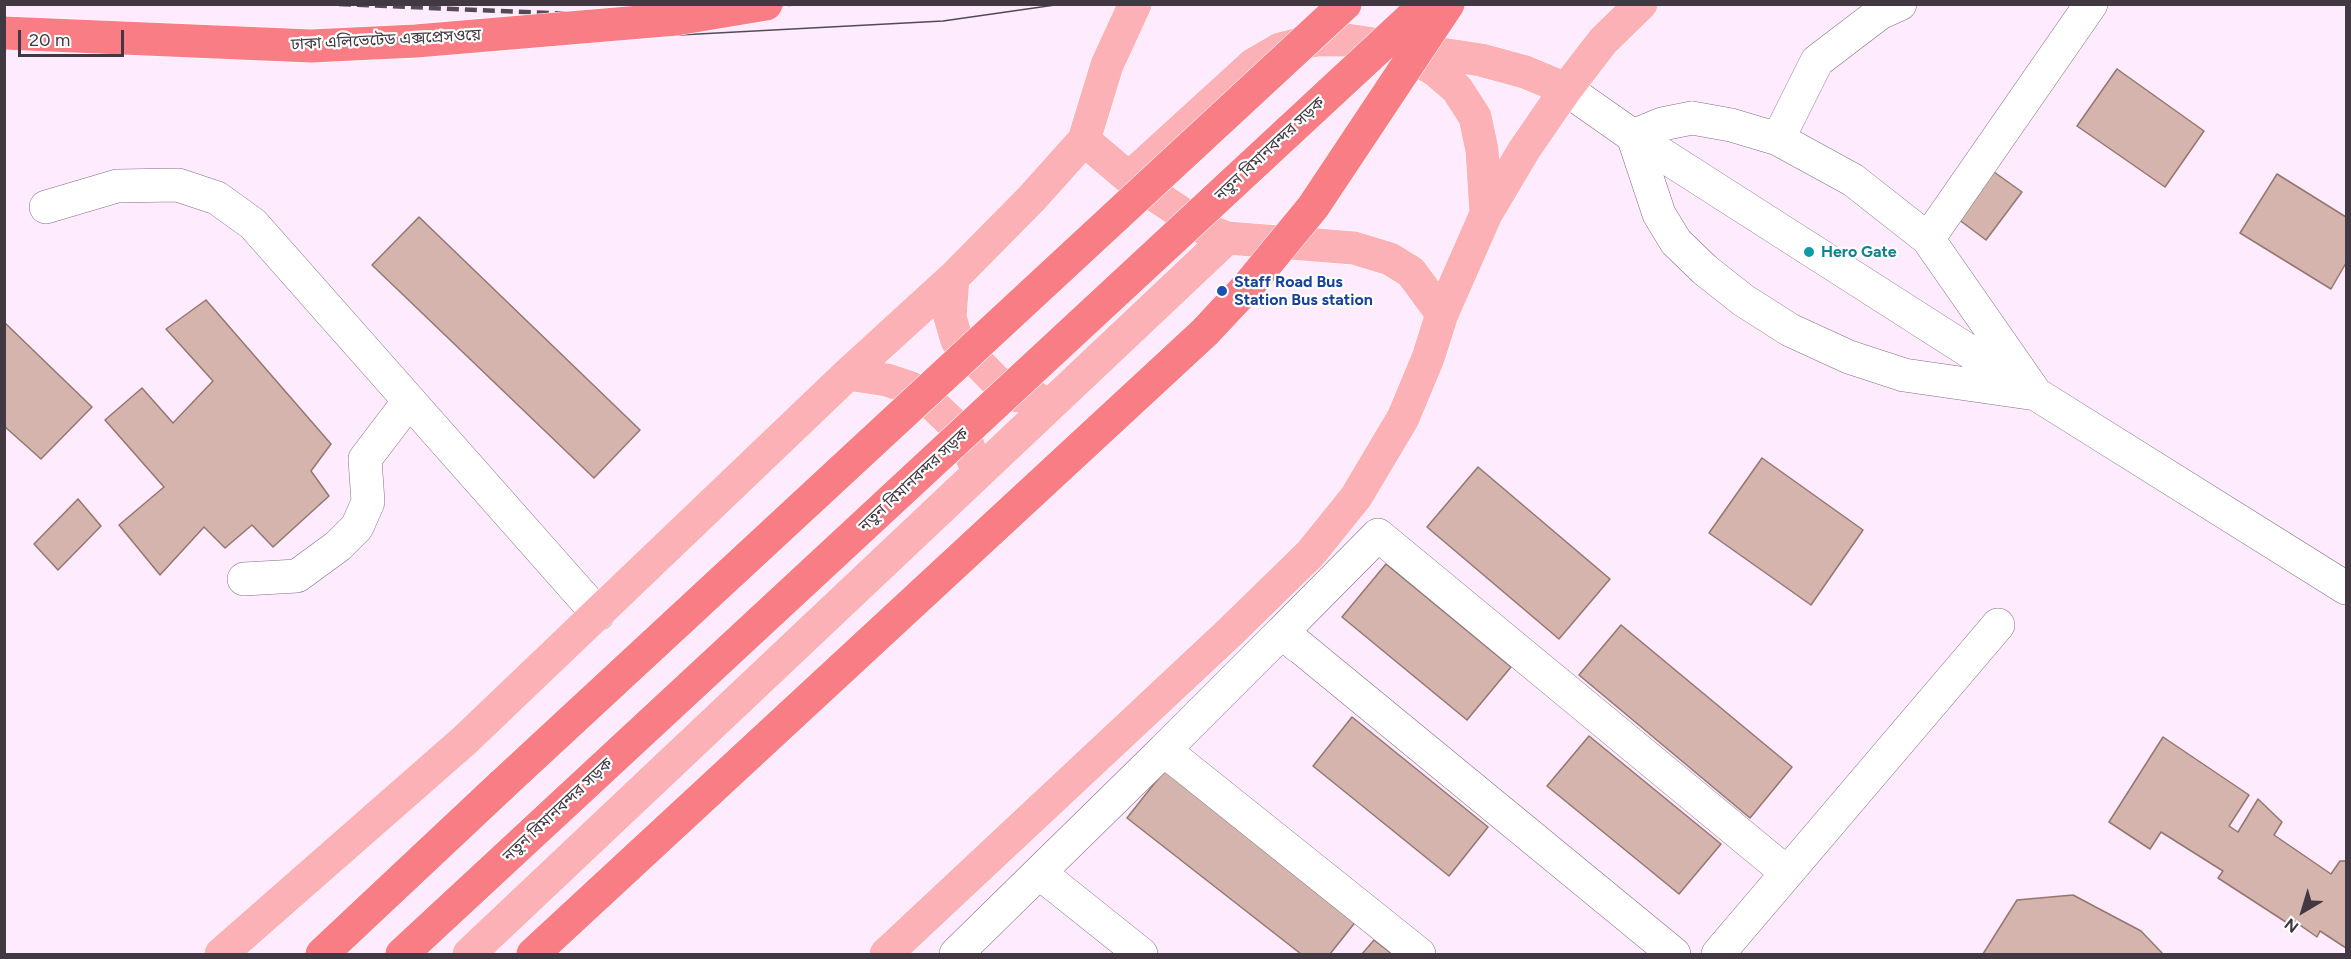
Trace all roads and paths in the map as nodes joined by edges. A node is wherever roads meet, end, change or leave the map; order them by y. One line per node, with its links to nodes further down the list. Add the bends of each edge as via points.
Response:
1 (766, 4): 9 (highway, ঢাকা এলিভেটেড এক্সপ্রেসওয়ে, bridge, via 676,19 311,46)
2 (1135, 4): 14 (main road, via 1107,65)
3 (1345, 4): 35 (highway, bridge)
4 (1426, 4): 36 (highway, নতুন বিমানবন্দর সড়ক, bridge)
5 (1448, 4): 38 (highway, bridge, via 1313,207 1205,332)
6 (1641, 4): 11 (main road, via 1603,41)
7 (1900, 4): 13 (street, via 1880,13 1817,61)
8 (2091, 4): 19 (street)
9 (4, 33)
10 (1397, 47): 11 (main road, via 1481,60); 15 (main road, via 1326,40 1280,49 1254,64); 17 (main road, via 1436,70 1457,89 1474,117 1482,150)
11 (1566, 89): 12 (street); 17 (main road)
12 (1633, 136): 13 (street, via 1662,124 1692,118); 24 (street); 24 (street, via 1659,214 1676,242 1743,300 1790,330 1849,357 1904,375)
13 (1778, 139): 19 (street, via 1854,180)
14 (1084, 140): 15 (main road); 20 (main road)
15 (1129, 178): 18 (main road, via 1173,209)
16 (46, 207): 25 (street, via 117,186 178,185 217,198 253,224)
17 (1486, 214): 21 (main road)
18 (1227, 238): 21 (main road, via 1354,248 1390,259 1412,272); 23 (main road)
19 (1928, 239): 24 (street)
20 (953, 278): 22 (main road); 23 (main road, via 950,317 957,341 995,380 1018,396)
21 (1442, 314): 39 (main road, via 1403,418 1356,497 1310,554)
22 (848, 374): 26 (main road, via 911,388 930,402 964,434 974,455); 29 (main road)
23 (1064, 392): 26 (main road)
24 (2036, 394): 28 (street)
25 (409, 401): 27 (street, via 365,459 368,502 357,527 297,576); 29 (street)
26 (972, 479): 37 (main road)
27 (244, 579)
28 (2346, 588)
29 (598, 614): 34 (main road, via 465,740)
30 (1998, 625): 31 (street)
31 (1786, 872): 33 (street, via 1378,535 1282,632); 44 (street)
32 (1041, 874): 40 (street); 41 (street); 42 (street, via 1164,750)
33 (1647, 932): 42 (street, via 1282,632 1164,750); 43 (street)
34 (221, 954)
35 (322, 954)
36 (402, 954)
37 (469, 954)
38 (533, 954)
39 (886, 954)
40 (956, 954)
41 (1141, 954)
42 (1419, 954)
43 (1674, 954)
44 (1718, 954)

